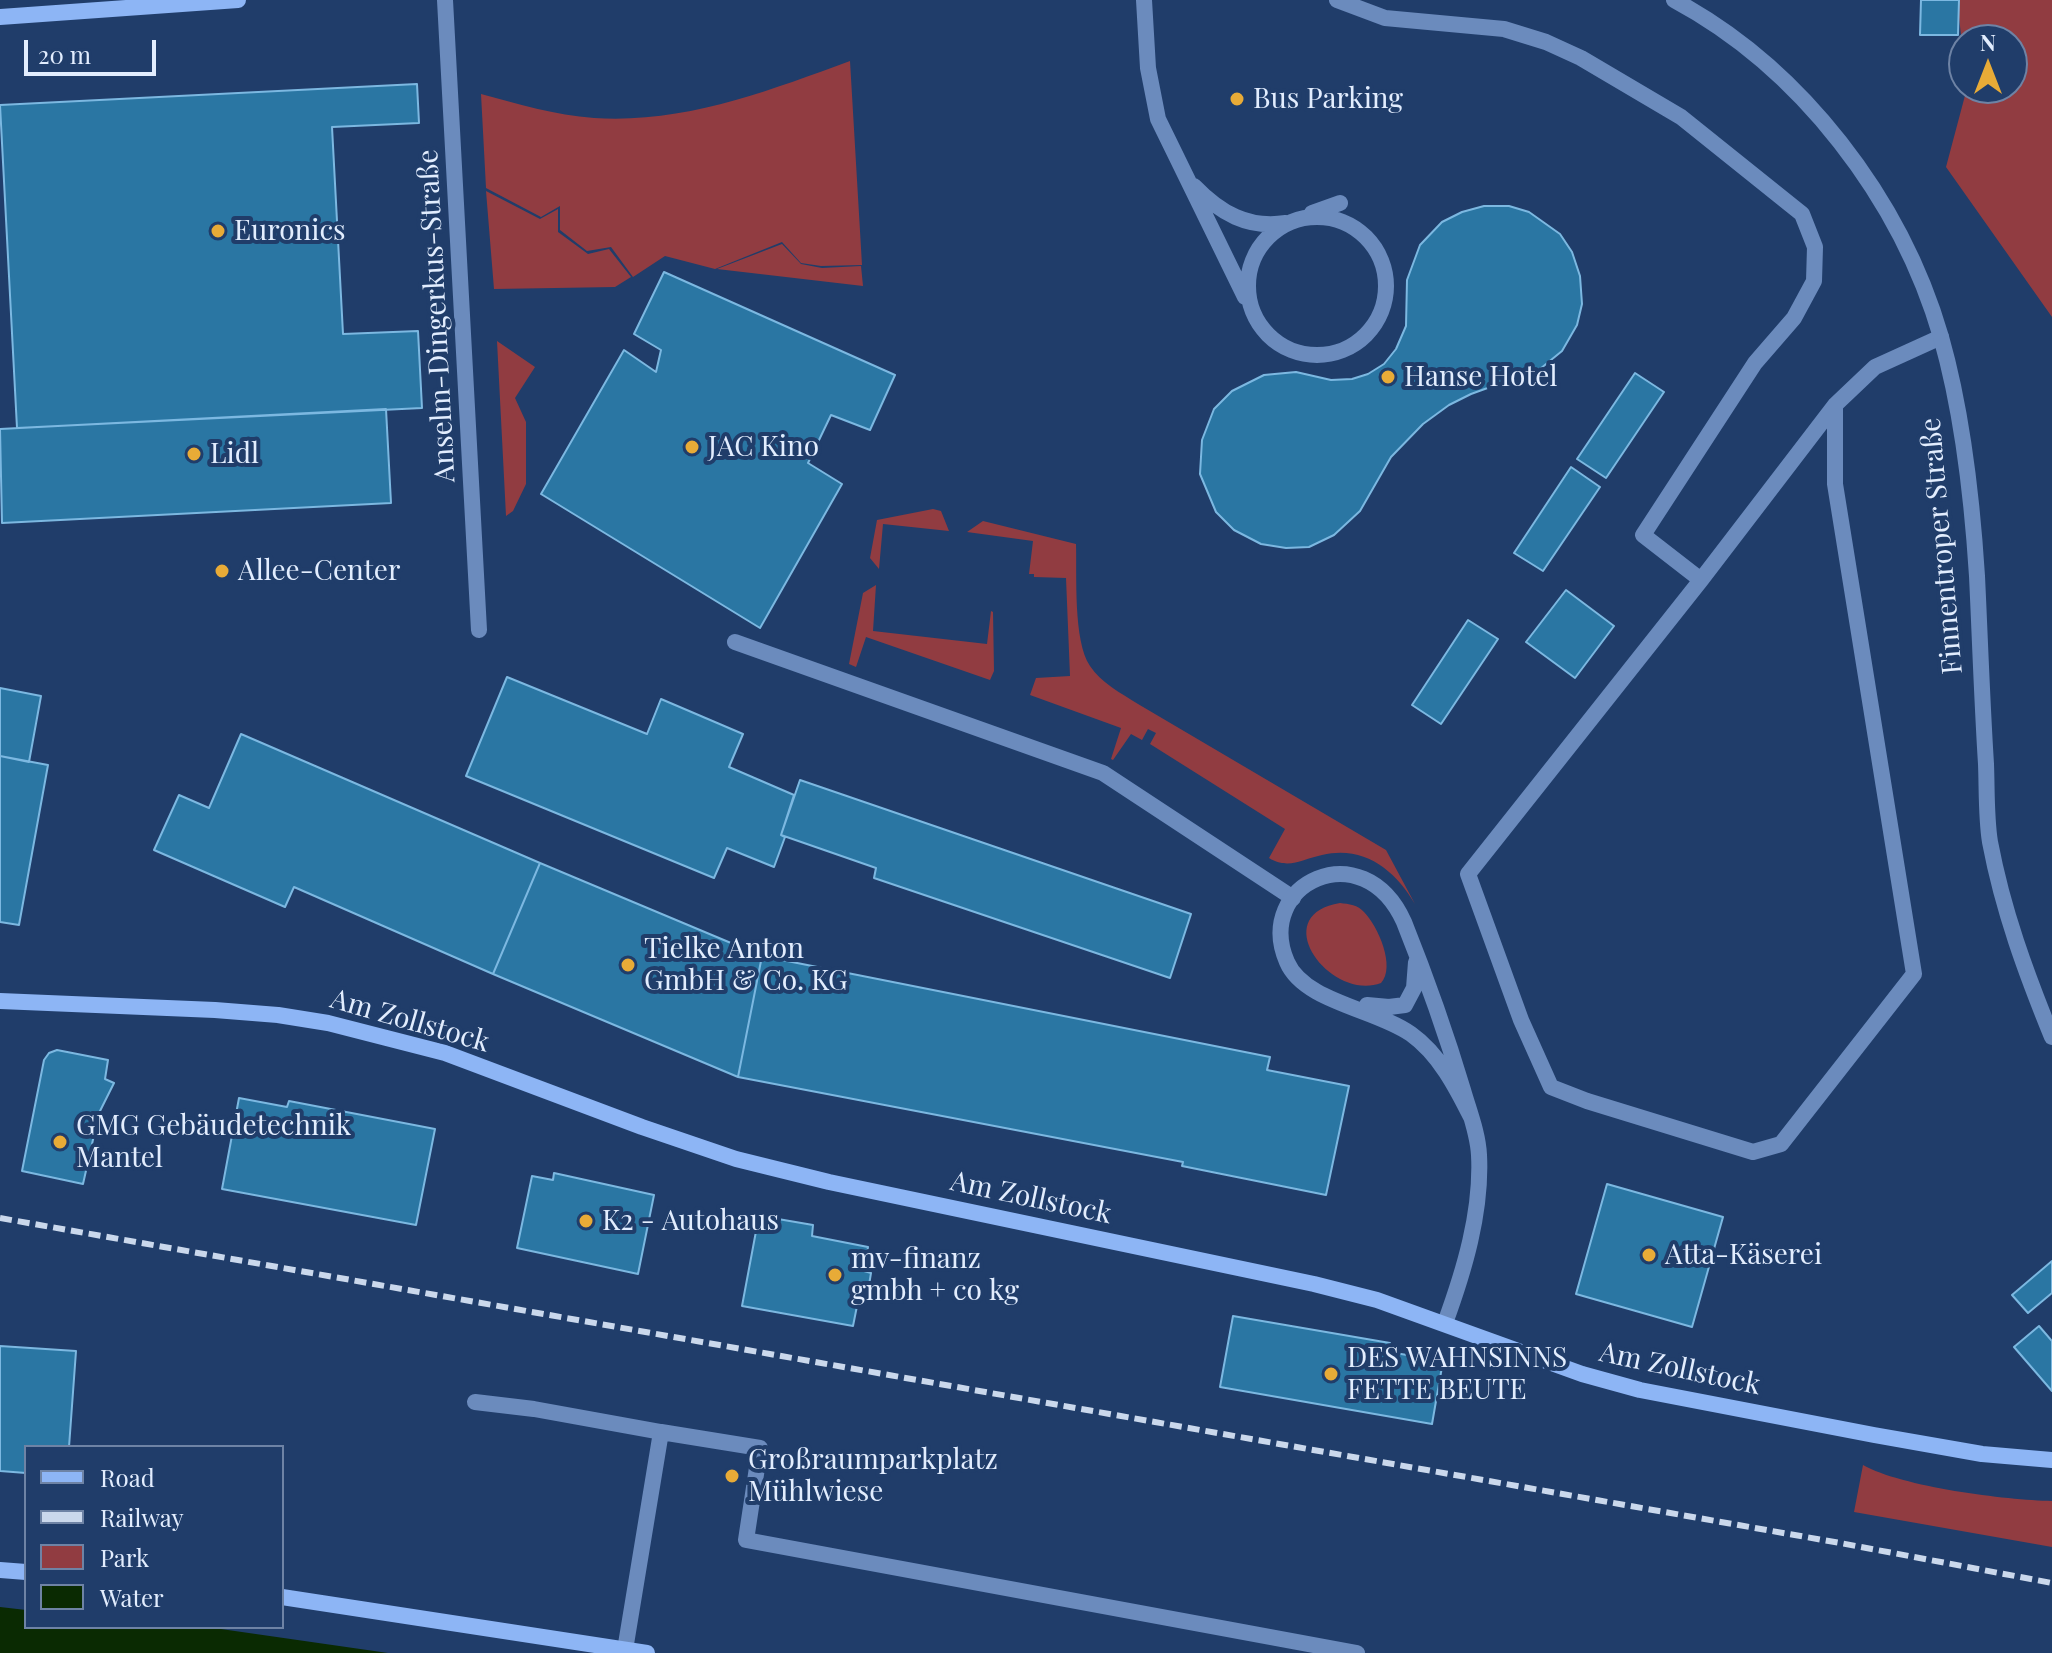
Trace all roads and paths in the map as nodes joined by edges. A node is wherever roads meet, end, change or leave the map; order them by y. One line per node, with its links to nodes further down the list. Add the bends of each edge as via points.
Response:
1 (238, 0): 6 (street)
2 (445, 0): 14 (street, Anselm-Dingerkus-Straße)
3 (1144, 0): 7 (street, via 1153,98)
4 (1337, 0): 13 (street, via 1385,18 1504,29 1581,58 1681,117 1802,214 1815,247 1814,281 1794,318 1755,363 1643,535)
5 (1674, 0): 11 (street, Finnentroper Straße, via 1734,36 1844,146 1891,221)
6 (0, 17)
7 (1182, 171): 9 (street, via 1202,195 1232,217); 10 (street)
8 (1340, 203): 9 (street)
9 (1288, 223): 10 (street, via 1259,247 1251,263); 10 (street, via 1329,217 1368,239 1386,280 1385,302 1376,323 1362,340 1320,356 1277,343)
10 (1250, 308)
11 (1941, 337): 12 (street, via 1875,367); 20 (street, Finnentroper Straße, via 1960,420 1977,574 1989,839 2010,928)
12 (1835, 405): 13 (street); 13 (street, via 1835,484 1914,974 1781,1144 1753,1152 1551,1087 1468,874)
13 (1701, 580)
14 (479, 630)
15 (735, 642): 16 (street, via 1103,773)
16 (1293, 898): 17 (street, via 1327,874 1360,876 1396,904); 18 (street, via 1282,923 1286,961 1301,981)
17 (1413, 944): 18 (street, via 1416,977 1405,1005 1368,1005); 21 (street)
18 (1326, 996): 21 (street, via 1385,1018 1413,1035 1438,1060)
19 (0, 1001): 22 (street, Am Zollstock, via 278,1015 375,1034 445,1053 736,1159 1314,1284)
20 (2052, 1037)
21 (1471, 1117): 22 (street, via 1479,1156 1477,1197 1465,1263)
22 (1445, 1323): 25 (street, Am Zollstock, via 1640,1390 1982,1454)
23 (475, 1402): 24 (street)
24 (661, 1432): 29 (street); 31 (street, via 760,1448 746,1540)
25 (2052, 1460)
26 (0, 1570): 27 (street)
27 (24, 1572)
28 (284, 1597): 29 (street)
29 (625, 1650): 30 (street)
30 (647, 1653)
31 (1357, 1653)

